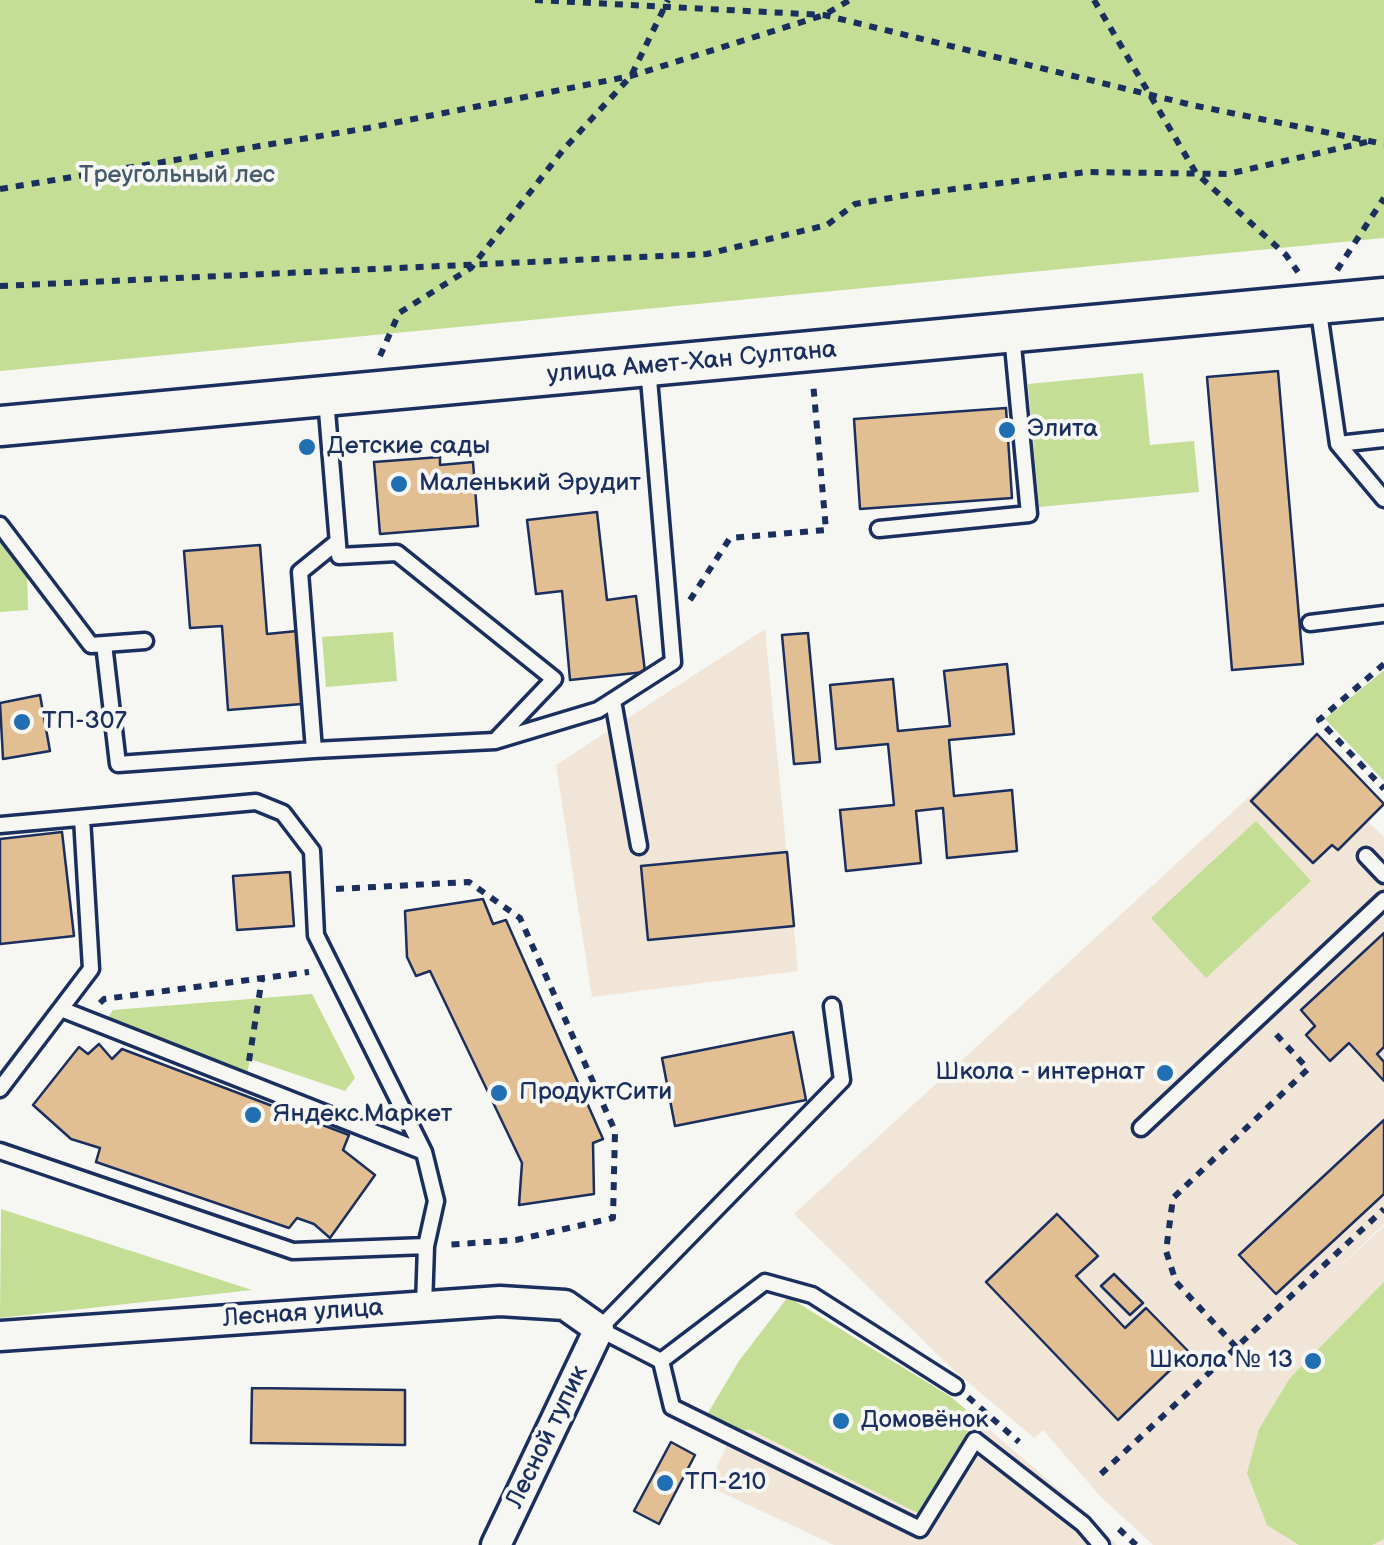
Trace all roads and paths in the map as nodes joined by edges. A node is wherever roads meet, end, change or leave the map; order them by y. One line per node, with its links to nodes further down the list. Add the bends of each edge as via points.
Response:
1 (535, 0): 4 (path)
2 (850, 0): 5 (path)
3 (1094, 0): 7 (path)
4 (667, 3): 5 (path); 6 (path)
5 (824, 15): 6 (path); 7 (path)
6 (631, 76): 11 (path); 13 (path)
7 (1154, 96): 8 (path); 10 (path)
8 (1371, 140): 9 (path); 10 (path, via 1228,174)
9 (1384, 144)
10 (1196, 174): 13 (path, via 1086,172 908,195 855,204 827,225 708,254); 16 (path, via 1286,255)
11 (0, 190)
12 (1384, 198): 16 (path)
13 (470, 268): 14 (path); 20 (path, via 399,313)
14 (0, 286)
15 (1384, 298): 16 (main road, улица Амет-Хан Султана)
16 (1318, 304): 17 (main road, улица Амет-Хан Султана); 24 (lane)
17 (1012, 334): 18 (main road, улица Амет-Хан Султана); 27 (lane, via 1029,514)
18 (648, 367): 20 (main road, улица Амет-Хан Султана); 31 (lane)
19 (812, 376): 31 (path, via 826,530 730,538)
20 (364, 394): 21 (main road, улица Амет-Хан Султана)
21 (326, 397): 22 (main road, улица Амет-Хан Султана); 28 (lane)
22 (0, 426)
23 (1384, 439): 24 (lane)
24 (1338, 444): 25 (lane)
25 (1384, 498)
26 (0, 525): 33 (lane, via 90,645)
27 (879, 529)
28 (337, 542): 36 (lane, via 339,556 397,553 554,680); 37 (lane, via 300,572)
29 (1384, 614): 30 (lane)
30 (1310, 623)
31 (670, 630): 35 (lane, via 673,662)
32 (145, 641): 33 (lane)
33 (104, 644): 37 (lane, via 118,764)
34 (1384, 664): 38 (path, via 1319,720)
35 (612, 701): 36 (lane); 41 (lane)
36 (495, 741): 37 (lane)
37 (314, 750)
38 (1384, 789)
39 (82, 818): 40 (lane); 44 (lane, via 256,802 284,813 312,851); 49 (lane, via 90,969)
40 (0, 825)
41 (639, 846)
42 (1366, 856): 43 (lane)
43 (1384, 875)
44 (314, 891): 46 (lane, via 316,936); 58 (path, via 470,882 520,918 615,1130 613,1218 516,1240)
45 (1384, 900): 50 (lane)
46 (335, 968): 47 (path); 56 (lane)
47 (262, 978): 51 (path, via 104,999); 52 (path)
48 (832, 1006): 60 (lane, via 842,1080)
49 (61, 1008): 51 (lane); 53 (lane)
50 (1260, 1016): 54 (lane); 62 (path, via 1308,1069 1174,1198 1166,1251 1176,1282)
51 (88, 1019): 52 (lane)
52 (246, 1079): 56 (lane)
53 (0, 1089)
54 (1141, 1128)
55 (0, 1151): 58 (lane, via 293,1251)
56 (424, 1152): 58 (lane, via 436,1200)
57 (1384, 1209): 62 (path)
58 (426, 1246): 59 (lane)
59 (424, 1306): 60 (street, Лесная улица, via 565,1305); 61 (street, Лесная улица)
60 (599, 1329): 63 (lane); 66 (street, Лесной тупик)
61 (0, 1336)
62 (1236, 1348): 65 (path)
63 (662, 1361): 64 (lane, via 765,1282 812,1295); 67 (lane, via 672,1407 920,1529 975,1440)
64 (955, 1386)
65 (1101, 1474)
66 (496, 1545)
67 (1101, 1545)

